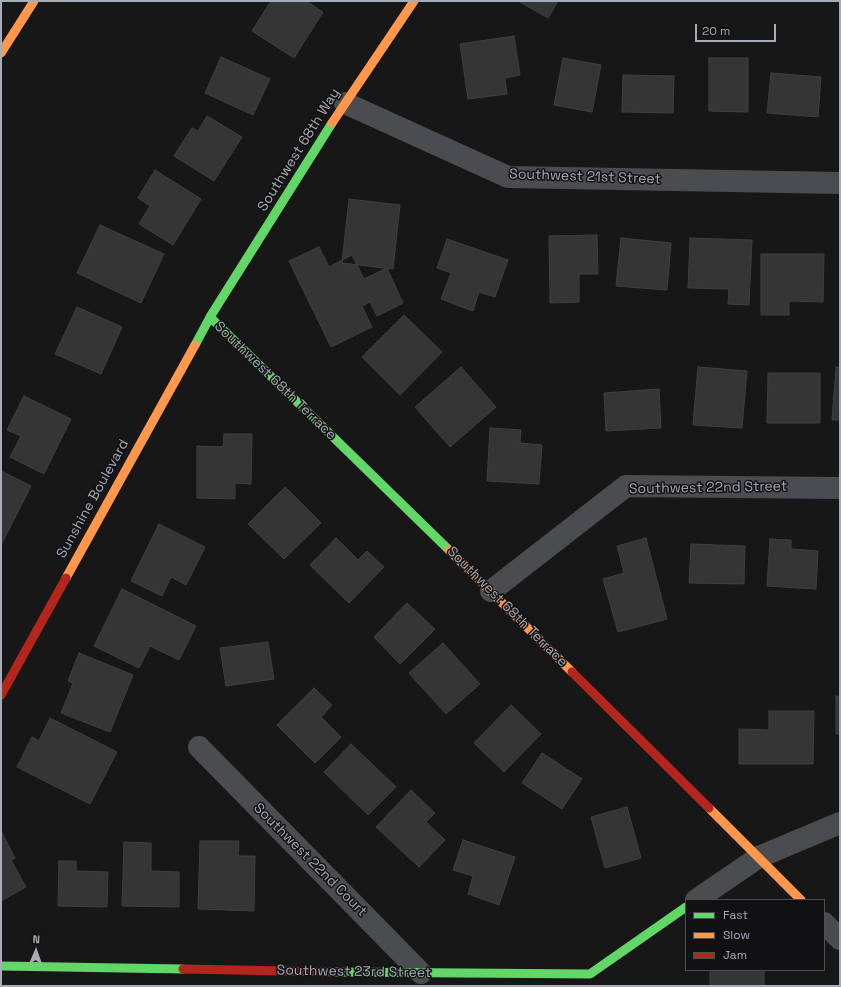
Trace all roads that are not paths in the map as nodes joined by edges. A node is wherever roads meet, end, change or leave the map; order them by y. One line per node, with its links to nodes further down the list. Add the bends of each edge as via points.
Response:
1 (34, 1): 3 (main road)
2 (414, 1): 4 (main road, Southwest 68th Way)
3 (1, 53)
4 (345, 103): 5 (street, Southwest 21st Street, via 508,177); 6 (main road, Southwest 68th Way)
5 (840, 183)
6 (210, 317): 8 (main road, Southwest 68th Terrace); 9 (main road, Sunshine Boulevard)
7 (840, 488): 8 (street, Southwest 22nd Street, via 626,486)
8 (491, 591): 12 (main road, Southwest 68th Terrace)
9 (1, 695)
10 (199, 748): 19 (street, Southwest 22nd Court)
11 (840, 823): 12 (street)
12 (759, 857): 13 (street); 14 (main road, Southwest 68th Terrace)
13 (697, 899)
14 (800, 899)
15 (685, 908): 20 (main road, Southwest 23rd Street)
16 (825, 924): 17 (street)
17 (840, 939)
18 (1, 966): 19 (main road, Southwest 23rd Street)
19 (421, 973): 20 (main road, Southwest 23rd Street)
20 (590, 980)

